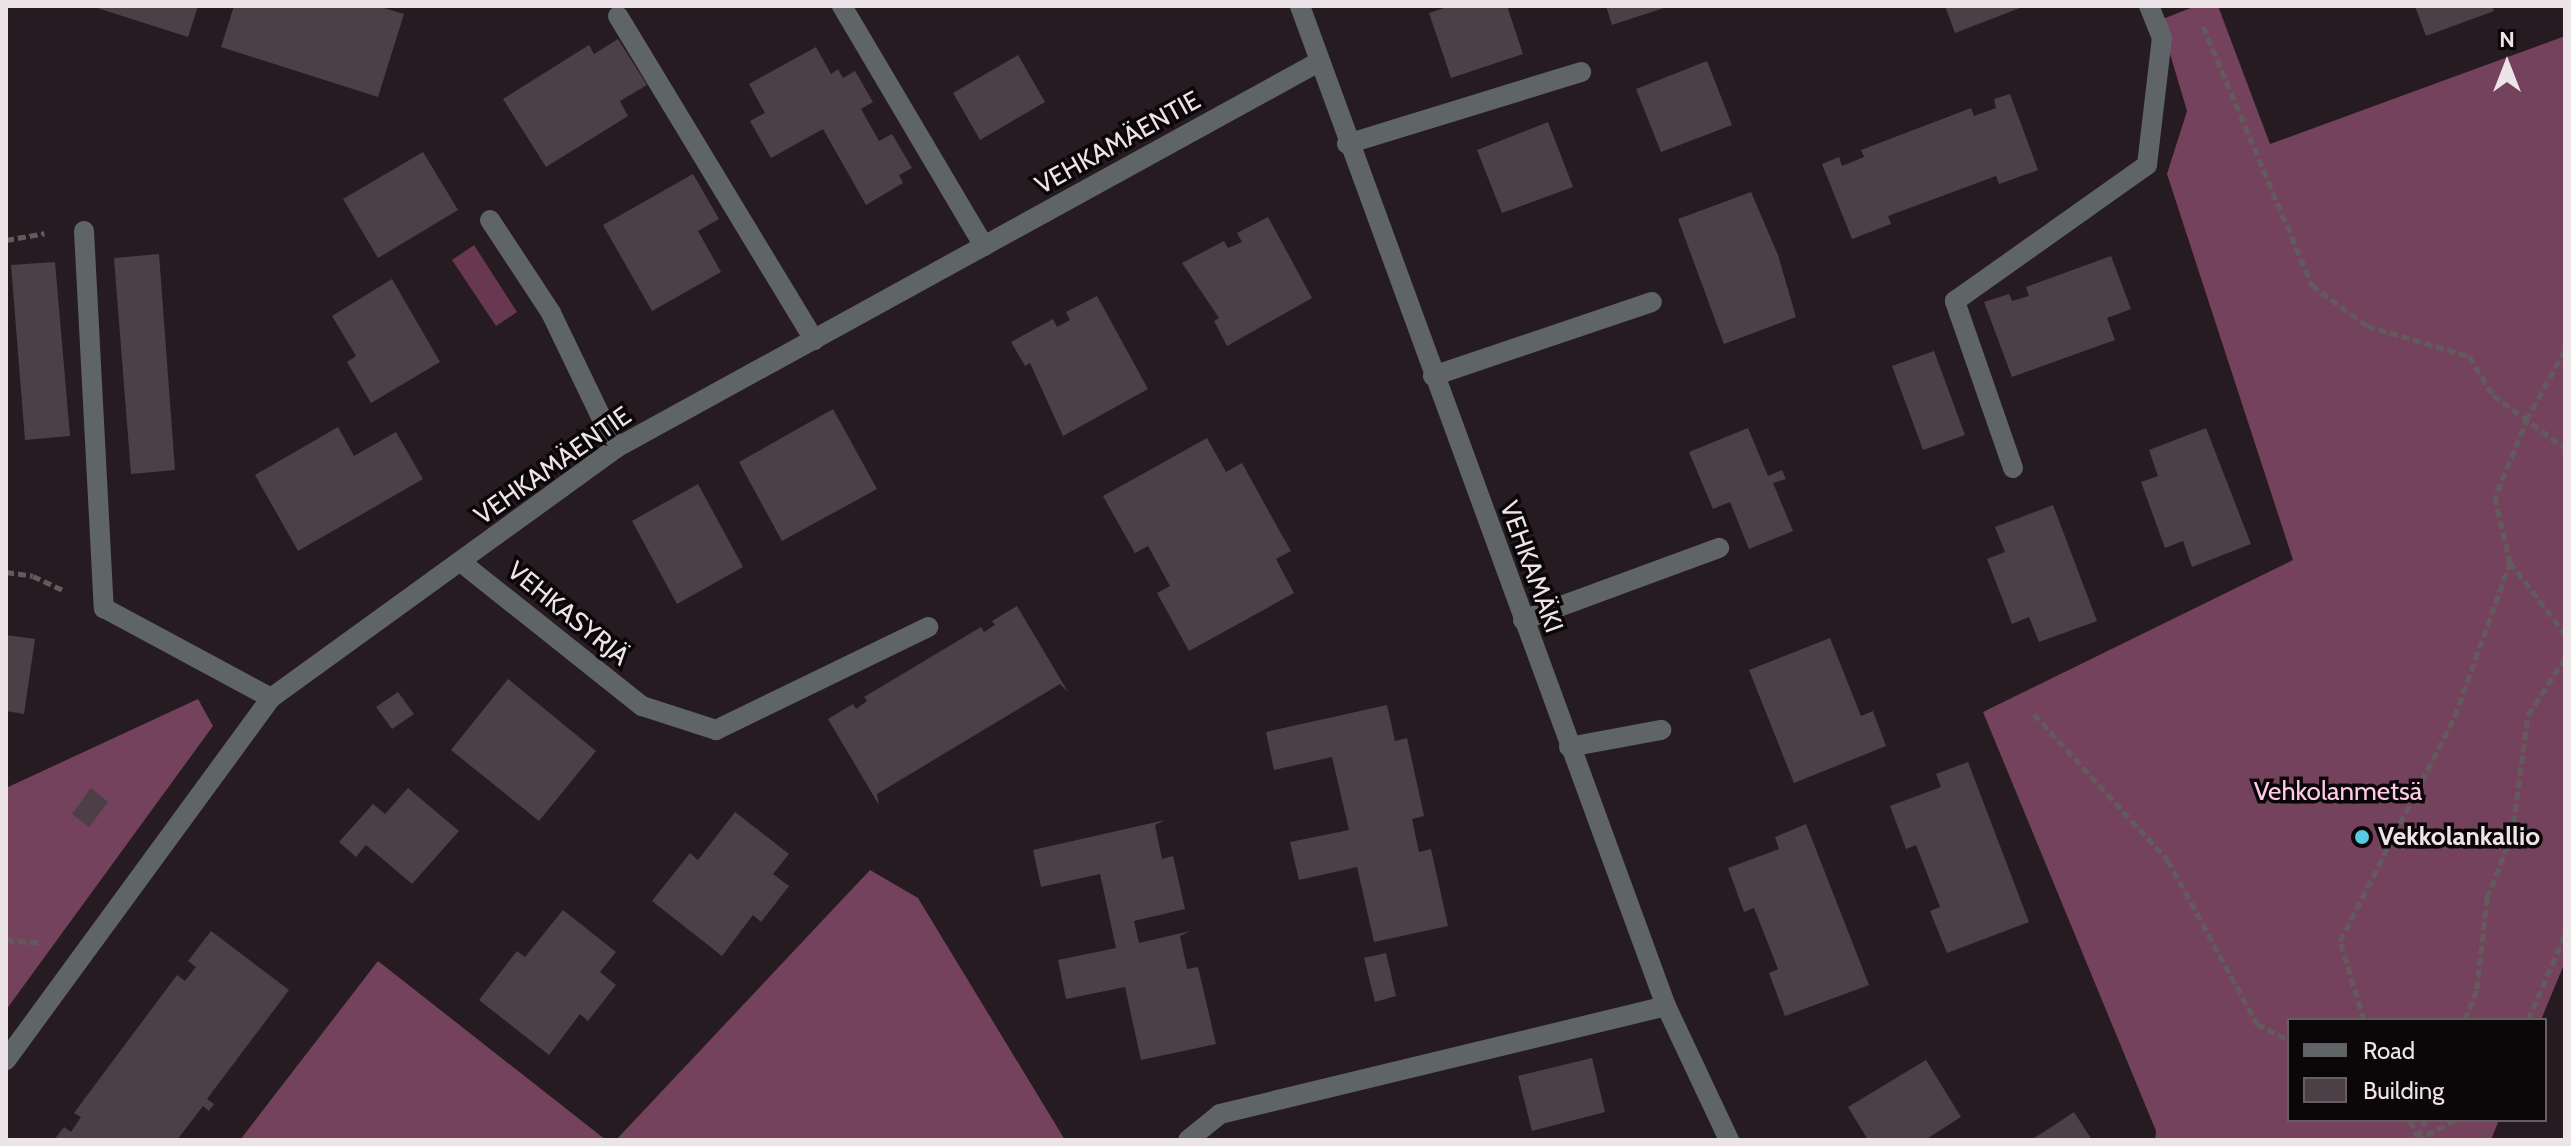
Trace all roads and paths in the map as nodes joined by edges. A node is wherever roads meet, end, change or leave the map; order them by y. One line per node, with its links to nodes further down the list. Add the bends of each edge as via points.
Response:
1 (842, 6): 10 (street)
2 (1300, 6): 5 (street, VEHKAMÄKI)
3 (618, 16): 12 (street)
4 (2156, 23): 15 (path, via 2199,15 2312,285 2367,326 2469,356 2493,395); 18 (street, via 2147,165 1955,301)
5 (1317, 63): 7 (street, VEHKAMÄKI); 10 (street, VEHKAMÄENTIE)
6 (1581, 72): 7 (street)
7 (1347, 144): 14 (street, VEHKAMÄKI)
8 (490, 220): 16 (street, via 551,313)
9 (84, 231): 23 (street)
10 (984, 246): 12 (street, VEHKAMÄENTIE)
11 (1652, 302): 14 (street)
12 (814, 340): 16 (street, VEHKAMÄENTIE)
13 (2565, 350): 15 (path)
14 (1433, 376): 24 (street, VEHKAMÄKI)
15 (2528, 417): 17 (path); 20 (path, via 2495,497)
16 (616, 448): 21 (street, VEHKAMÄENTIE)
17 (2565, 448)
18 (2013, 468)
19 (1719, 548): 24 (street)
20 (2510, 562): 26 (path); 34 (path, via 2455,716 2340,941)
21 (462, 563): 25 (street, VEHKASYRJÄ, via 642,706 716,730); 28 (street, VEHKAMÄENTIE)
22 (6, 572): 23 (path, via 33,576)
23 (104, 608): 28 (street)
24 (1523, 620): 31 (street, VEHKAMÄKI)
25 (928, 627)
26 (2565, 634)
27 (2565, 658): 35 (path, via 2528,715 2512,835 2487,898 2477,989)
28 (271, 698): 38 (street, VEHKAMÄENTIE)
29 (2034, 714): 37 (path, via 2168,860 2257,1024)
30 (1661, 730): 31 (street)
31 (1569, 747): 33 (street, VEHKAMÄKI)
32 (2565, 935): 36 (path)
33 (1666, 1006): 41 (street, via 1220,1114); 42 (street, VEHKAMÄKI)
34 (2363, 1018)
35 (2466, 1018)
36 (2529, 1018)
37 (2287, 1039)
38 (6, 1060)
39 (2451, 1122): 40 (path)
40 (2417, 1139)
41 (1188, 1140)
42 (1729, 1140)

